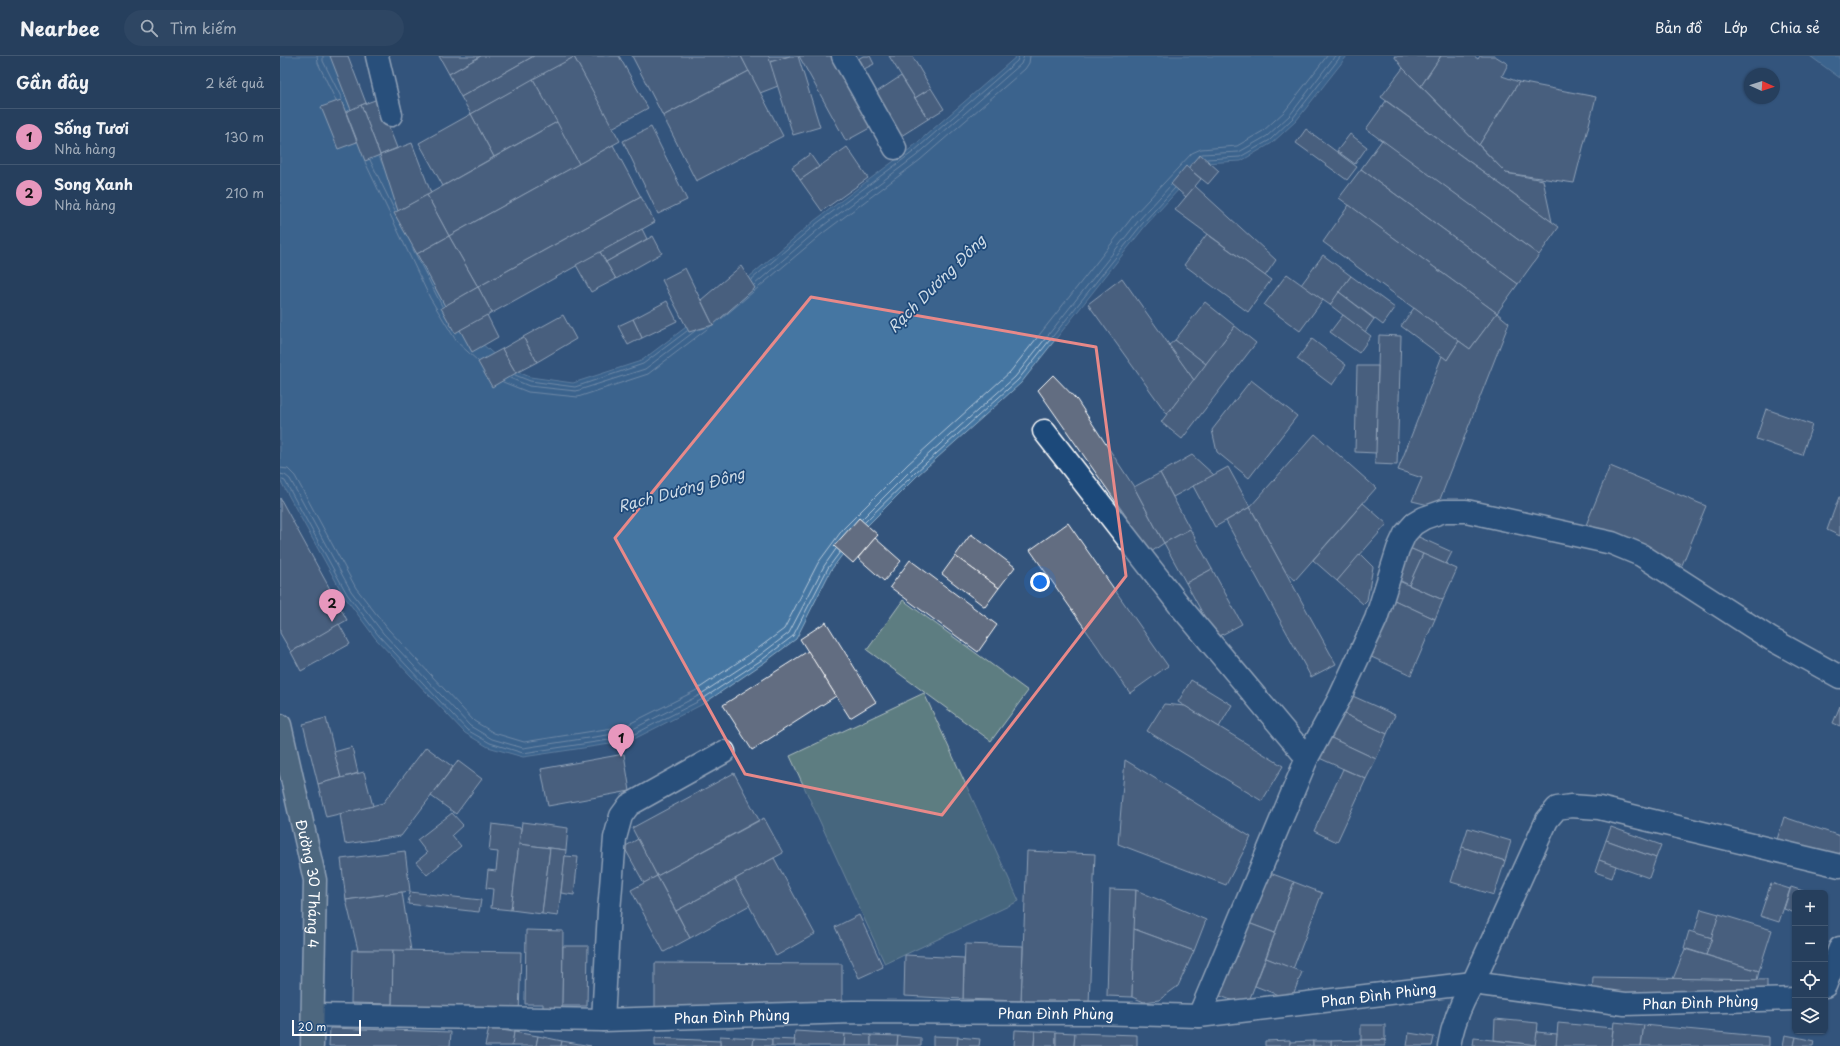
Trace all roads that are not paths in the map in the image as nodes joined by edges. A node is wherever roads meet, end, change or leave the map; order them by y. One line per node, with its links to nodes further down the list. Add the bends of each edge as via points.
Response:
1 (377, 56): 3 (street)
2 (843, 56): 4 (street)
3 (391, 115)
4 (895, 148)
5 (1044, 431): 9 (street, via 1180,606)
6 (1840, 677): 9 (street, via 1771,639 1641,555 1627,549 1612,543 1466,511 1444,511 1424,518 1405,534 1376,619)
7 (280, 725): 15 (main road, Đường 30 Tháng 4, via 315,880)
8 (724, 752): 17 (street, via 628,805 621,816 615,838)
9 (1308, 758): 16 (street)
10 (1840, 866): 13 (street, via 1599,808 1557,808 1546,820)
11 (1840, 948): 12 (street)
12 (1828, 978)
13 (1473, 983): 14 (street, Phan Đình Phùng, via 1624,1004); 16 (street, Phan Đình Phùng); 19 (street, via 1452,1028)
14 (1792, 999)
15 (313, 1015): 17 (street, Phan Đình Phùng); 18 (main road, Đường 30 Tháng 4)
16 (1199, 1016): 17 (street, Phan Đình Phùng, via 852,1012)
17 (604, 1020)
18 (312, 1046)
19 (1449, 1046)

